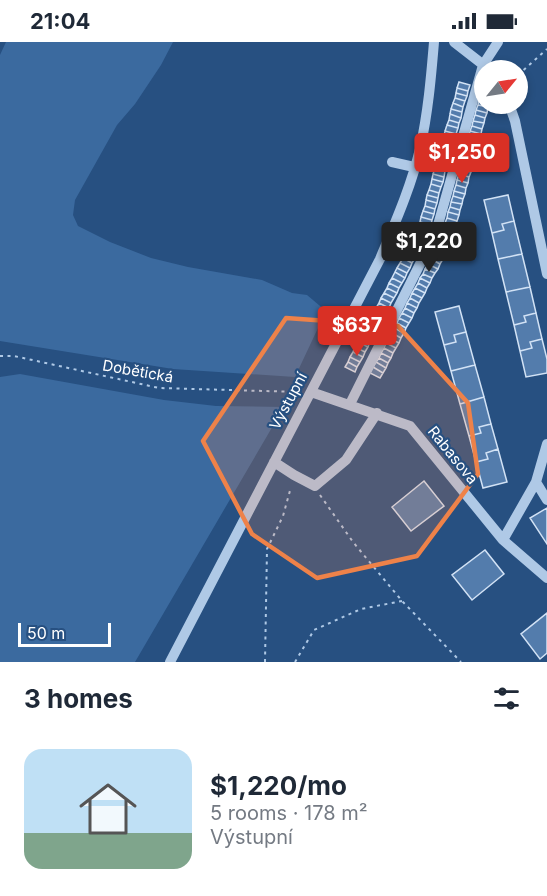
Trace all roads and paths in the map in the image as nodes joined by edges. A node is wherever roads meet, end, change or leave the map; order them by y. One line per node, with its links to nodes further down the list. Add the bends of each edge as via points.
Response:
1 (434, 42): 11 (street, Výstupní, via 430,95)
2 (454, 42): 5 (street)
3 (498, 42): 6 (street)
4 (547, 49): 7 (path)
5 (477, 60)
6 (490, 60)
7 (528, 66)
8 (474, 110): 15 (street, via 436,232)
9 (513, 114): 12 (street)
10 (392, 162): 11 (street)
11 (414, 167): 14 (street, Výstupní, via 380,259)
12 (547, 274)
13 (0, 356): 14 (path, Dobětická, via 159,388)
14 (311, 392): 15 (street, Rabasova); 18 (street, Výstupní)
15 (350, 404): 16 (street, Rabasova)
16 (377, 413): 21 (street, via 346,460); 23 (street, Rabasova, via 410,426)
17 (547, 444): 20 (street)
18 (274, 462): 19 (street); 26 (street, Výstupní)
19 (294, 475): 21 (street); 27 (path, via 283,516 267,549)
20 (536, 482): 22 (street); 23 (street)
21 (315, 486): 25 (path, via 353,543)
22 (547, 500)
23 (503, 540): 24 (street, Rabasova)
24 (547, 578)
25 (402, 601): 28 (path, via 361,609 314,630); 29 (path)
26 (170, 662)
27 (265, 662)
28 (295, 662)
29 (460, 662)

